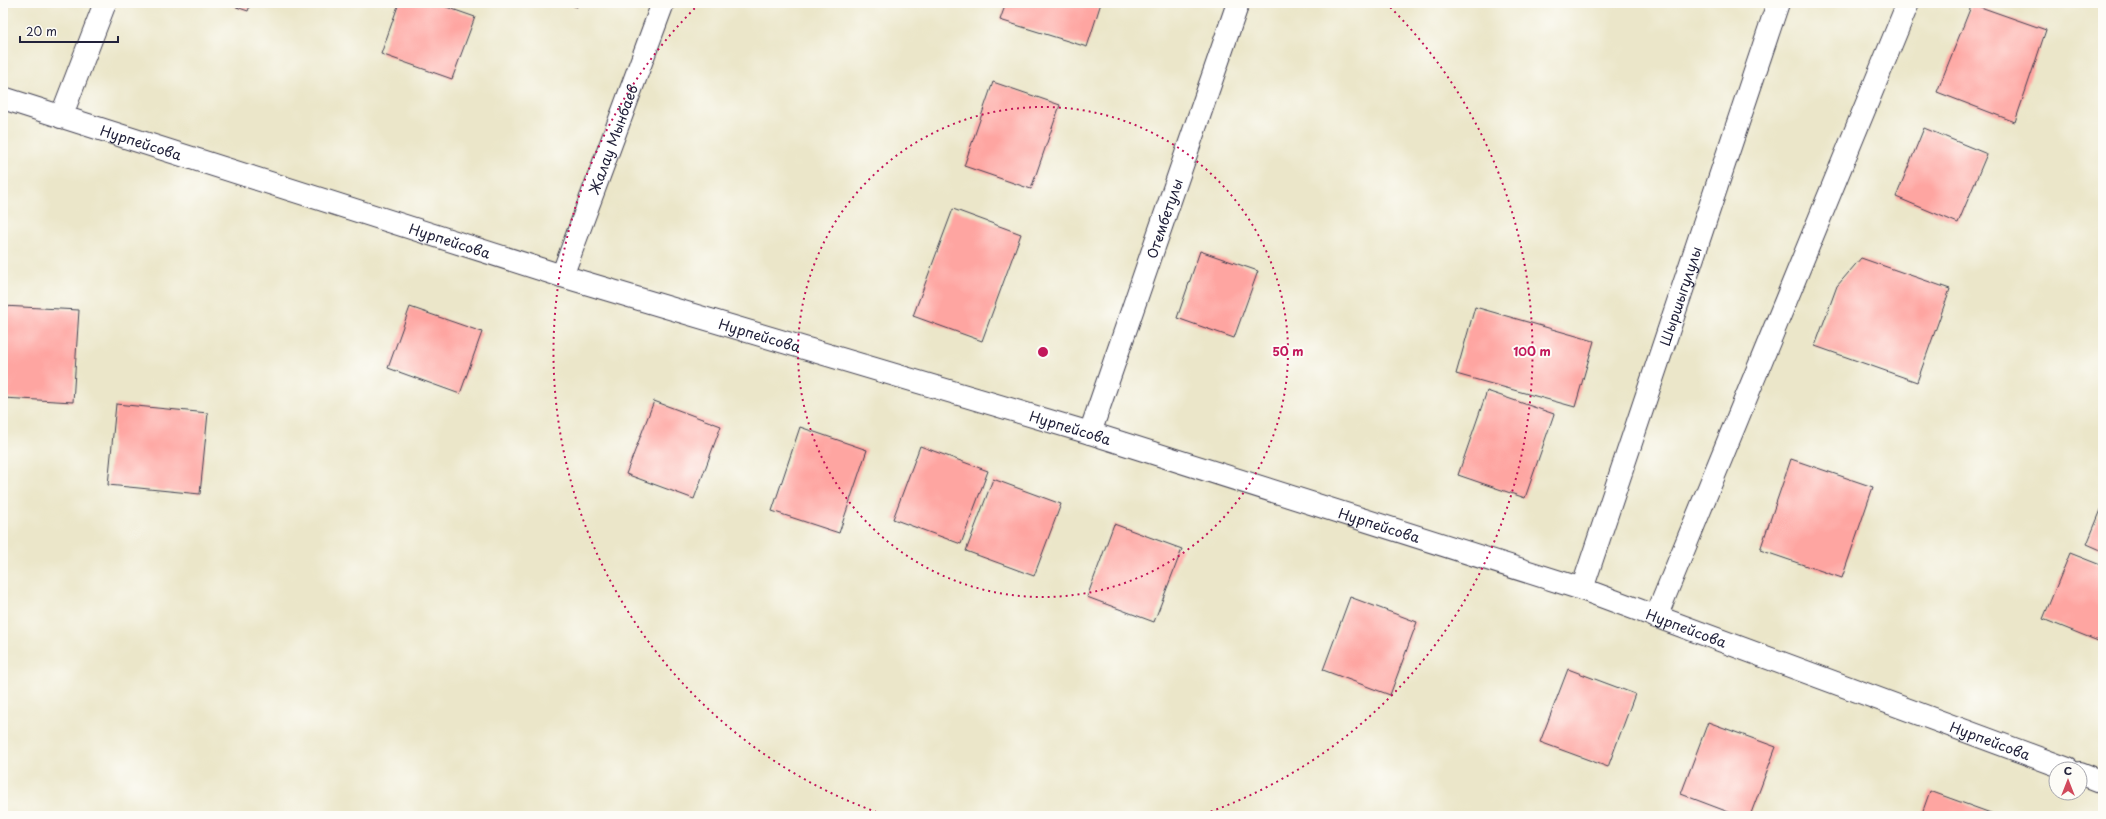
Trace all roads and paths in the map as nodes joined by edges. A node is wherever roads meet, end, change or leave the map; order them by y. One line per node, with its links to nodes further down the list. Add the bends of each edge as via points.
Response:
1 (105, 3): 7 (street)
2 (663, 3): 8 (street, Жалау Мынбаев)
3 (1238, 3): 9 (street, Отембетулы)
4 (1778, 3): 10 (street, Шыршыгулулы)
5 (1908, 3): 11 (street)
6 (3, 98): 7 (street, Нурпейсова)
7 (61, 117): 8 (street, Нурпейсова)
8 (562, 276): 9 (street, Нурпейсова)
9 (1090, 434): 10 (street, Нурпейсова)
10 (1582, 590): 11 (street, Нурпейсова)
11 (1656, 617): 12 (street, Нурпейсова)
12 (2048, 762)
13 (2088, 776): 14 (street)
14 (2103, 782)

